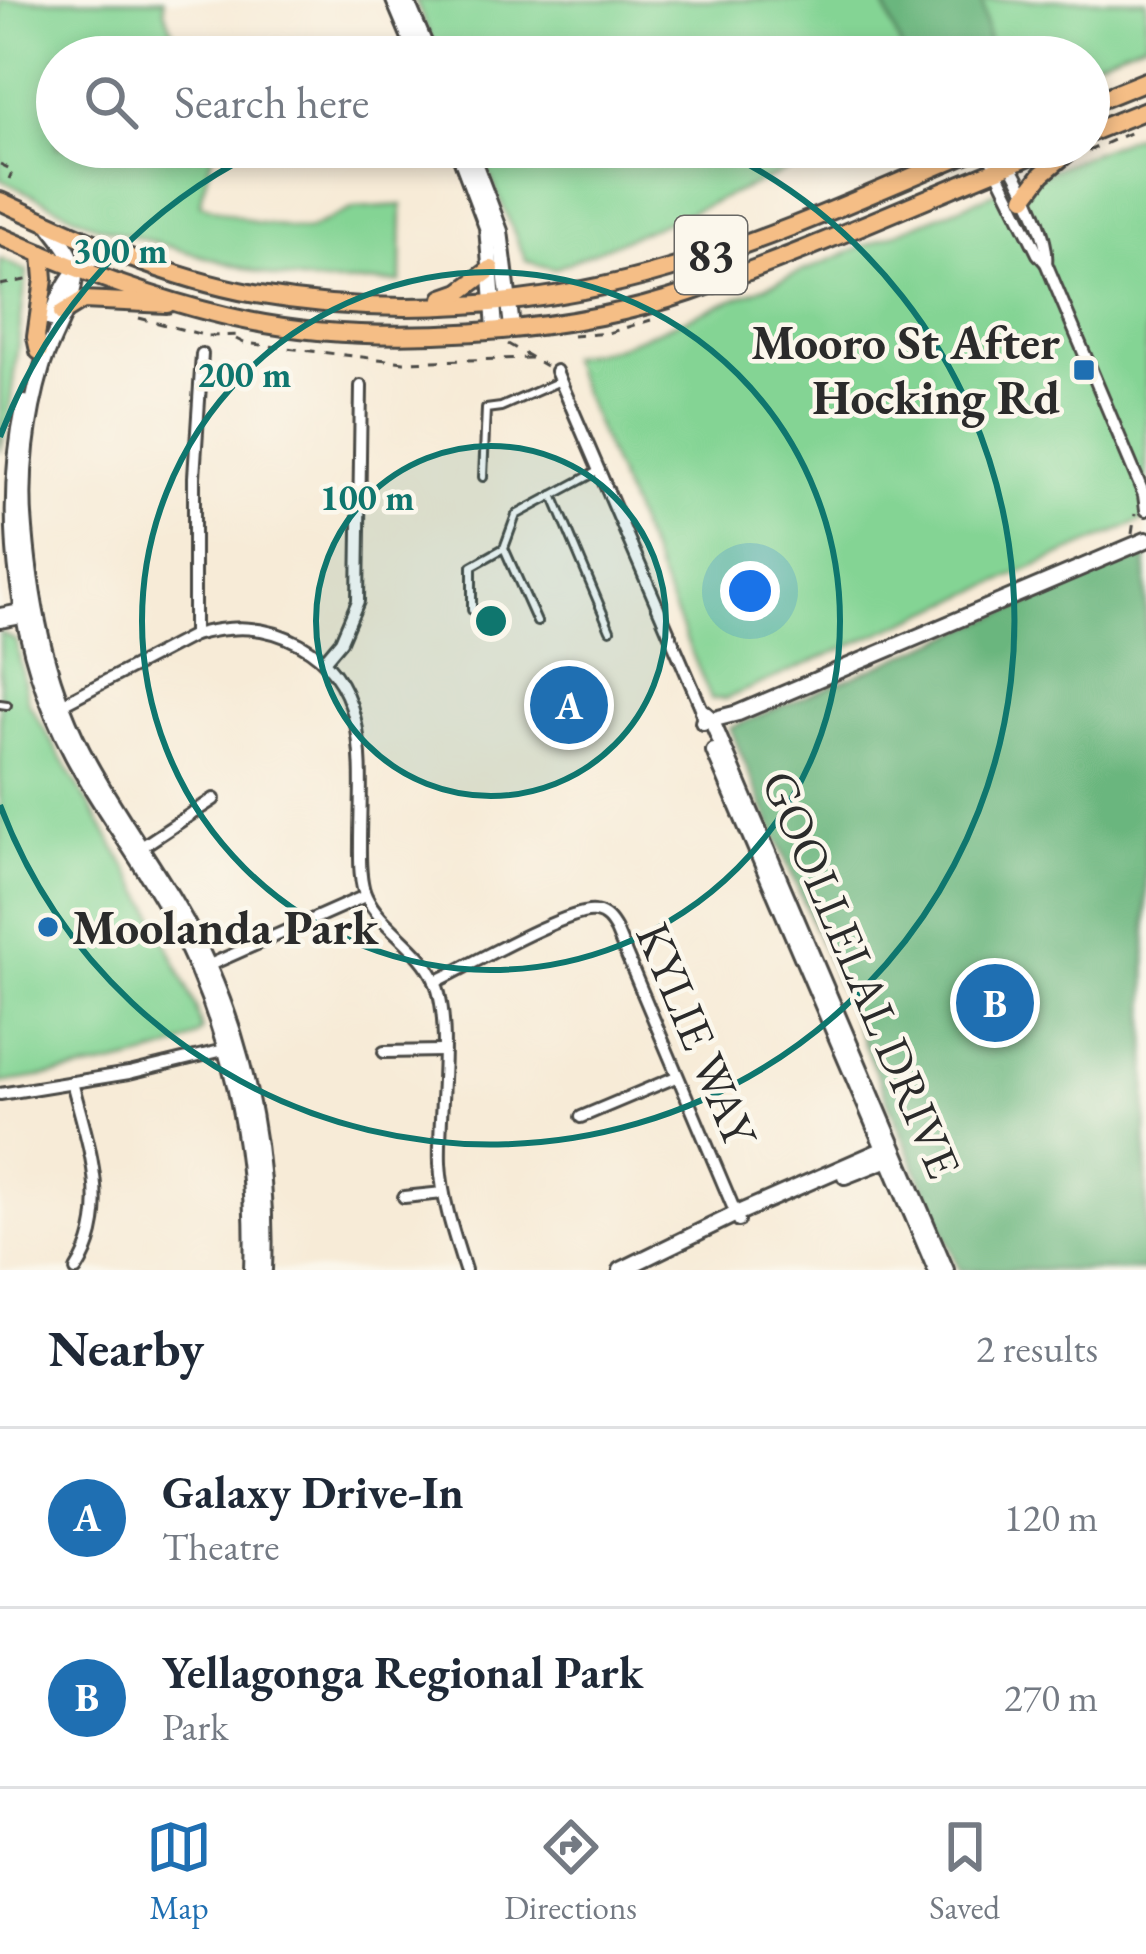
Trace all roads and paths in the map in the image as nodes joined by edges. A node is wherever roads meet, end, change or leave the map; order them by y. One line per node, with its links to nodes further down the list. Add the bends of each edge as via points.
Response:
1 (394, 0): 3 (street)
2 (406, 0): 4 (street)
3 (409, 36)
4 (421, 36)
5 (1146, 81): 6 (main road)
6 (1110, 96)
7 (1146, 110): 8 (main road)
8 (1110, 125)
9 (0, 164): 17 (path, via 13,170)
10 (465, 168): 26 (street, via 484,216)
11 (478, 168): 29 (street, via 496,213)
12 (930, 168): 29 (main road, 83, via 674,268)
13 (984, 168): 33 (main road, 83, via 686,293)
14 (1006, 168): 24 (street)
15 (1008, 168): 18 (street)
16 (1049, 168): 18 (main road)
17 (9, 179)
18 (1025, 196): 24 (street)
19 (0, 201): 20 (main road, 83)
20 (49, 224): 23 (main road, 83); 25 (street)
21 (0, 236): 22 (main road, 83)
22 (41, 254): 25 (main road, 83); 35 (main road)
23 (119, 254): 25 (street); 31 (main road, 83, via 253,293)
24 (1046, 263): 45 (street)
25 (75, 267): 30 (main road, 83); 32 (street); 35 (street)
26 (491, 269): 29 (street); 31 (main road)
27 (33, 279): 28 (path)
28 (0, 284)
29 (501, 302): 31 (main road, 83); 33 (street)
30 (186, 305): 32 (main road, via 83,300); 33 (main road, 83, via 340,331)
31 (425, 305)
32 (62, 314): 42 (street)
33 (503, 332): 38 (path)
34 (232, 337): 37 (path)
35 (39, 351): 42 (street)
36 (202, 354): 54 (street)
37 (359, 357): 38 (path); 40 (path)
38 (531, 358): 39 (path)
39 (559, 376): 41 (street, GOOLLELAL DRIVE); 43 (lane, via 486,409)
40 (361, 386): 55 (street, via 358,601)
41 (600, 470): 44 (lane); 57 (street, GOOLLELAL DRIVE)
42 (13, 477): 50 (street)
43 (483, 477)
44 (553, 495): 48 (lane, via 516,515); 53 (lane)
45 (1141, 499): 46 (street); 47 (path, via 1131,537)
46 (1146, 511)
47 (1146, 536): 57 (street)
48 (505, 548): 49 (lane, via 472,566); 52 (lane)
49 (472, 610)
50 (28, 613): 51 (street); 56 (street)
51 (0, 618)
52 (537, 622)
53 (610, 630)
54 (194, 634): 55 (street, via 267,631); 56 (street)
55 (325, 660): 60 (street, via 350,700 359,735)
56 (56, 707): 59 (street)
57 (708, 723): 70 (street, GOOLLELAL DRIVE)
58 (214, 799): 59 (street)
59 (137, 850): 61 (street, via 174,900)
60 (365, 896): 61 (street); 62 (street)
61 (202, 969): 63 (street)
62 (435, 982): 64 (street); 66 (street, KYLIE WAY, via 552,925 585,912 603,915)
63 (231, 1048): 67 (street); 75 (street, via 247,1143); 76 (street, via 254,1121)
64 (441, 1051): 65 (street); 71 (street)
65 (385, 1052)
66 (676, 1077): 69 (street); 73 (street, KYLIE WAY)
67 (72, 1082): 68 (street); 74 (street, via 97,1217)
68 (0, 1094)
69 (581, 1117)
70 (889, 1153): 73 (street); 80 (street, GOOLLELAL DRIVE); 81 (street, GOOLLELAL DRIVE)
71 (443, 1193): 72 (street); 77 (street)
72 (404, 1197)
73 (738, 1217): 78 (street); 79 (street)
74 (76, 1270)
75 (252, 1270)
76 (264, 1270)
77 (465, 1270)
78 (621, 1270)
79 (642, 1270)
80 (936, 1270)
81 (946, 1270)

